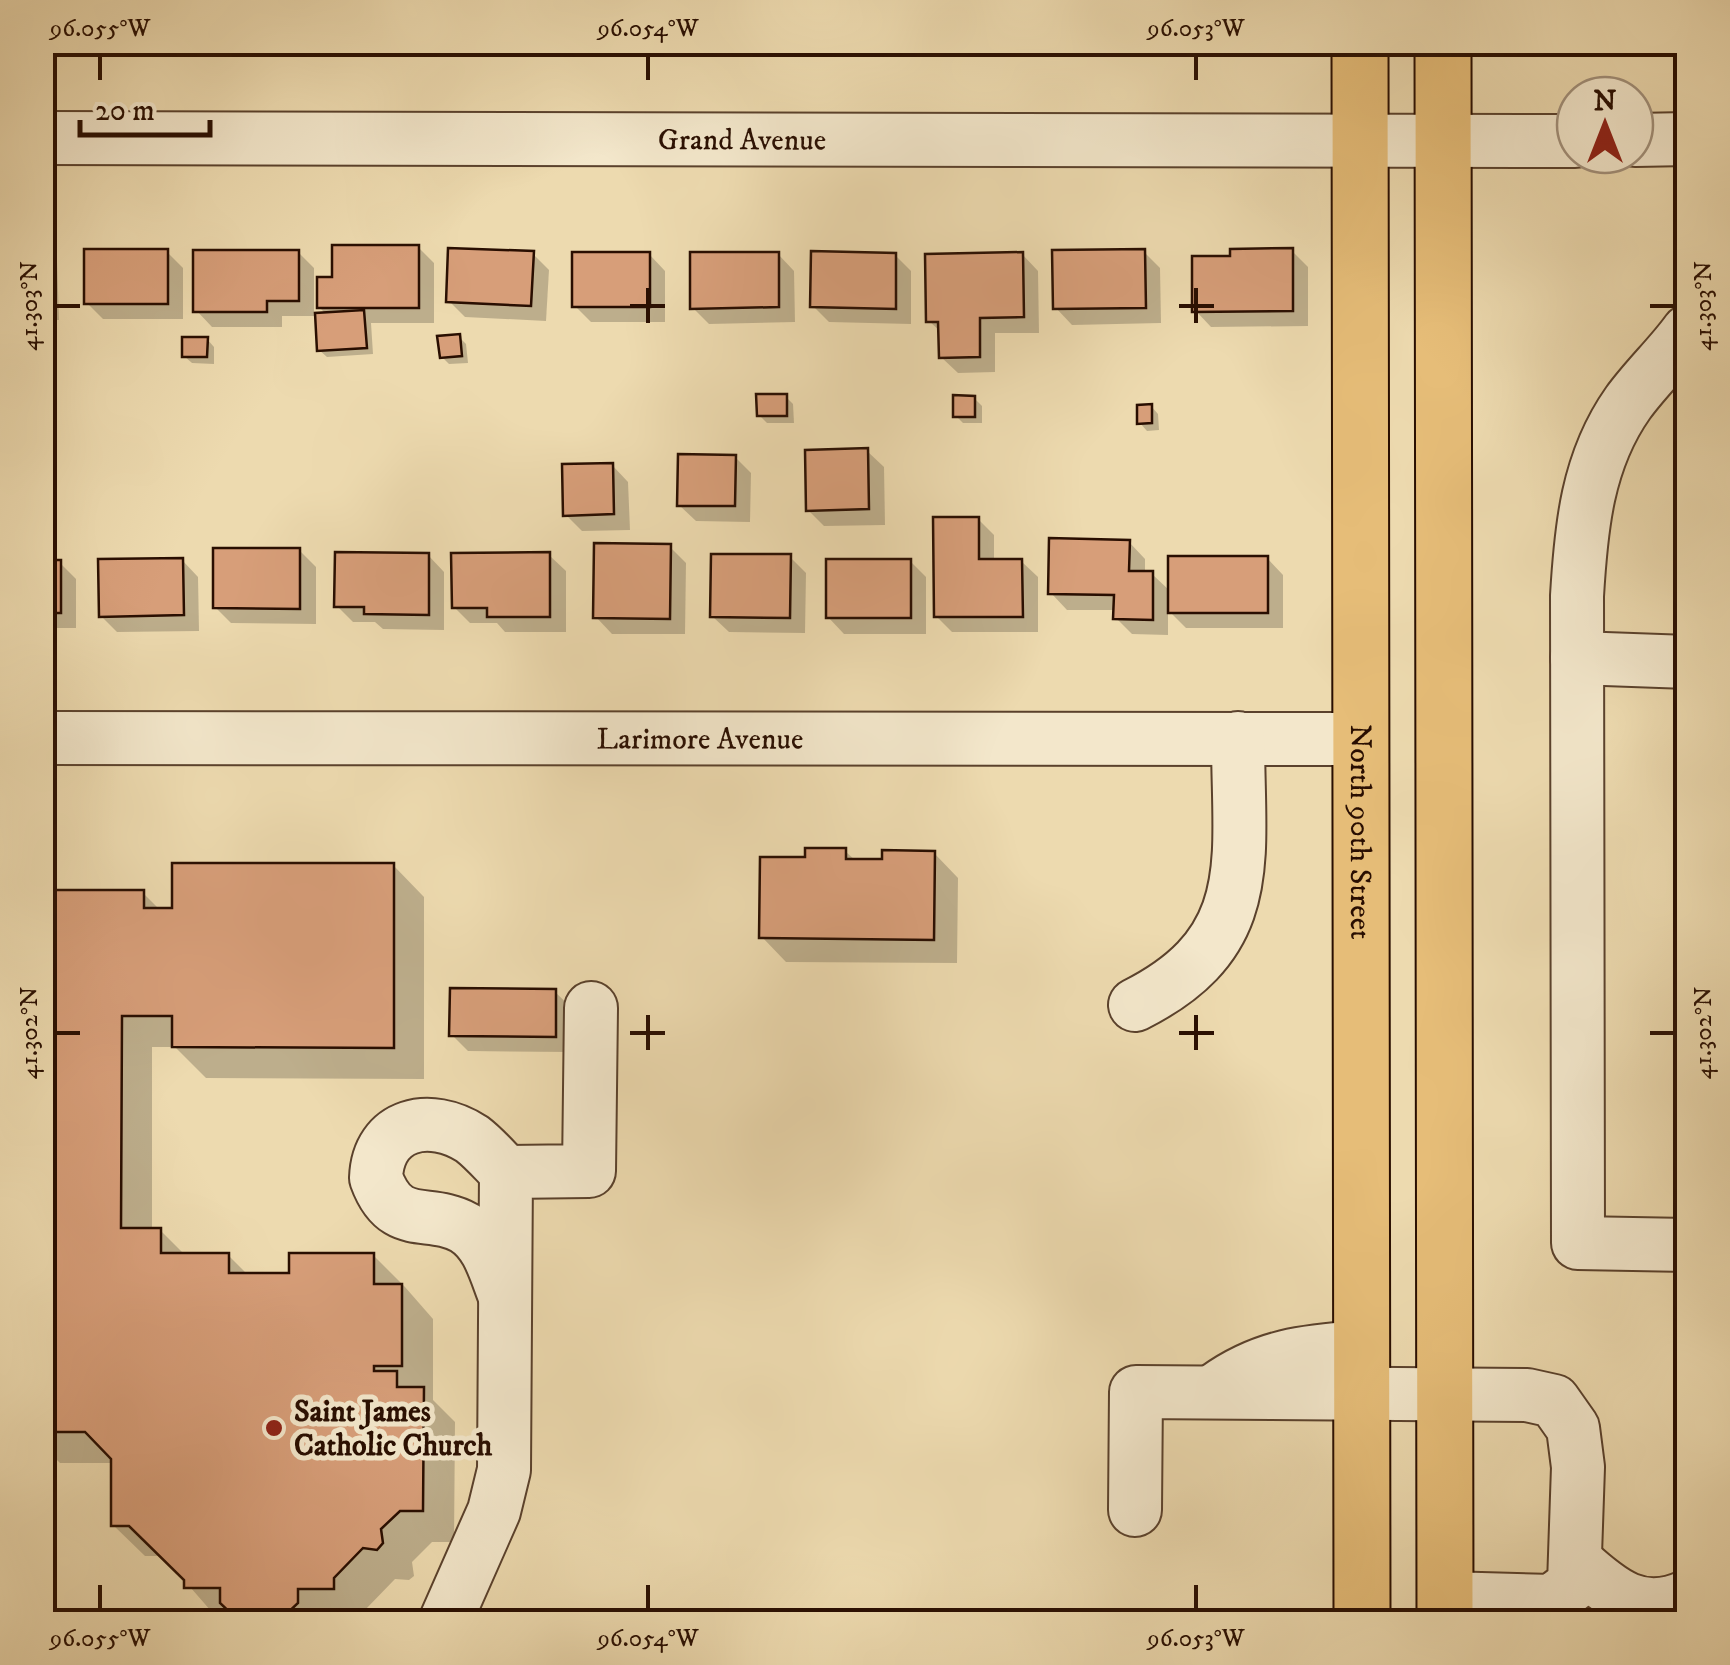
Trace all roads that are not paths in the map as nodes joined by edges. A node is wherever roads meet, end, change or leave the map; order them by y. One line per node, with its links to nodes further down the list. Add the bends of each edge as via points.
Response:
1 (1360, 42): 7 (main road, North 90th Street)
2 (1443, 42): 8 (main road)
3 (42, 138): 7 (street, Grand Avenue)
4 (1655, 140): 5 (street)
5 (1688, 140)
6 (1555, 141): 8 (street, Grand Avenue)
7 (1360, 142): 8 (street, Grand Avenue); 14 (main road, North 90th Street)
8 (1443, 142): 21 (main road)
9 (1688, 331): 10 (street, via 1628,404 1598,459 1581,521)
10 (1577, 658): 11 (street); 18 (street, via 1578,1243)
11 (1688, 662)
12 (42, 738): 13 (street, Larimore Avenue)
13 (1238, 738): 14 (street, Larimore Avenue); 15 (street, via 1238,868 1231,909 1214,946 1160,993)
14 (1358, 739): 20 (main road, North 90th Street)
15 (1135, 1005)
16 (591, 1008): 17 (street, via 589,1171)
17 (506, 1172): 19 (street); 19 (street, via 472,1140 423,1123 407,1126 382,1147 376,1178 406,1215 464,1228 486,1249)
18 (1688, 1245)
19 (505, 1296): 26 (street, via 504,1470 494,1511)
20 (1362, 1370): 21 (street); 22 (street, via 1285,1353 1244,1368 1211,1392 1136,1392); 27 (main road, North 90th Street)
21 (1444, 1394): 23 (street, via 1554,1401 1573,1428); 25 (main road)
22 (1135, 1510)
23 (1574, 1595): 24 (street, via 1638,1604 1671,1604); 25 (street)
24 (1688, 1596)
25 (1445, 1610)
26 (445, 1622)
27 (1362, 1622)

